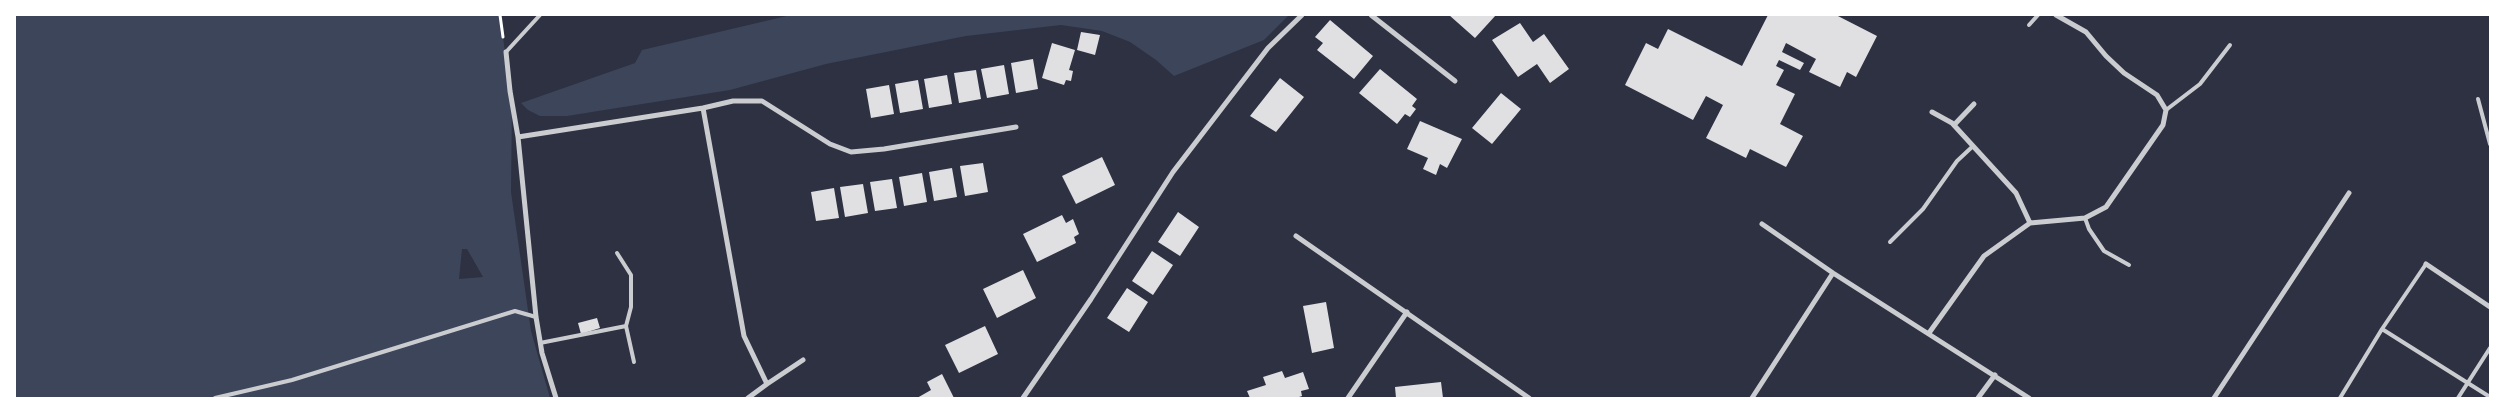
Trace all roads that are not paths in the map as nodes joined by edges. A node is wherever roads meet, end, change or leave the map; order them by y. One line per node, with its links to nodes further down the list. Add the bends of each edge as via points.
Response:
1 (540, 15): 8 (lane)
2 (1302, 15): 47 (street, via 1268,48 1173,172 1092,299)
3 (1371, 15): 9 (street)
4 (2038, 15): 6 (lane)
5 (2056, 15): 13 (street, via 2086,32 2124,73 2157,95)
6 (2029, 24)
7 (2230, 45): 13 (lane, via 2200,84)
8 (506, 52): 17 (street)
9 (1456, 81)
10 (2478, 99): 18 (lane)
11 (1974, 104): 15 (street)
12 (703, 108): 16 (street, via 733,101 762,101 830,144 851,152); 17 (street); 42 (street, via 744,336)
13 (2166, 110): 21 (street, via 2163,125 2106,207)
14 (1932, 112): 15 (street)
15 (1954, 125): 19 (street)
16 (1016, 127)
17 (518, 137): 32 (street)
18 (2490, 144)
19 (1972, 147): 22 (street, via 2016,193); 25 (lane, via 1923,209)
20 (2349, 193): 53 (street)
21 (2085, 218): 22 (street); 28 (lane, via 2104,251)
22 (2030, 223): 35 (street, via 1984,256)
23 (1762, 224): 29 (street)
24 (1296, 236): 31 (street)
25 (1890, 242)
26 (617, 253): 33 (lane, via 631,275)
27 (2426, 264): 30 (street); 34 (lane)
28 (2129, 265)
29 (1833, 273): 35 (street); 50 (street)
30 (2490, 307)
31 (1407, 312): 48 (street); 49 (street)
32 (536, 317): 36 (street); 44 (lane, via 515,311 292,380)
33 (626, 326): 36 (lane); 39 (lane)
34 (2382, 329): 41 (lane); 54 (lane)
35 (1929, 333): 40 (street)
36 (540, 343): 45 (street)
37 (2490, 348): 41 (lane)
38 (803, 360): 42 (street)
39 (634, 362)
40 (1995, 375): 51 (street); 52 (street)
41 (2467, 383): 43 (lane); 55 (lane)
42 (767, 384): 46 (street)
43 (2490, 397)
44 (214, 398)
45 (556, 398)
46 (748, 398)
47 (1023, 398)
48 (1348, 398)
49 (1529, 398)
50 (1752, 398)
51 (1978, 398)
52 (2029, 398)
53 (2214, 398)
54 (2340, 398)
55 (2458, 398)

